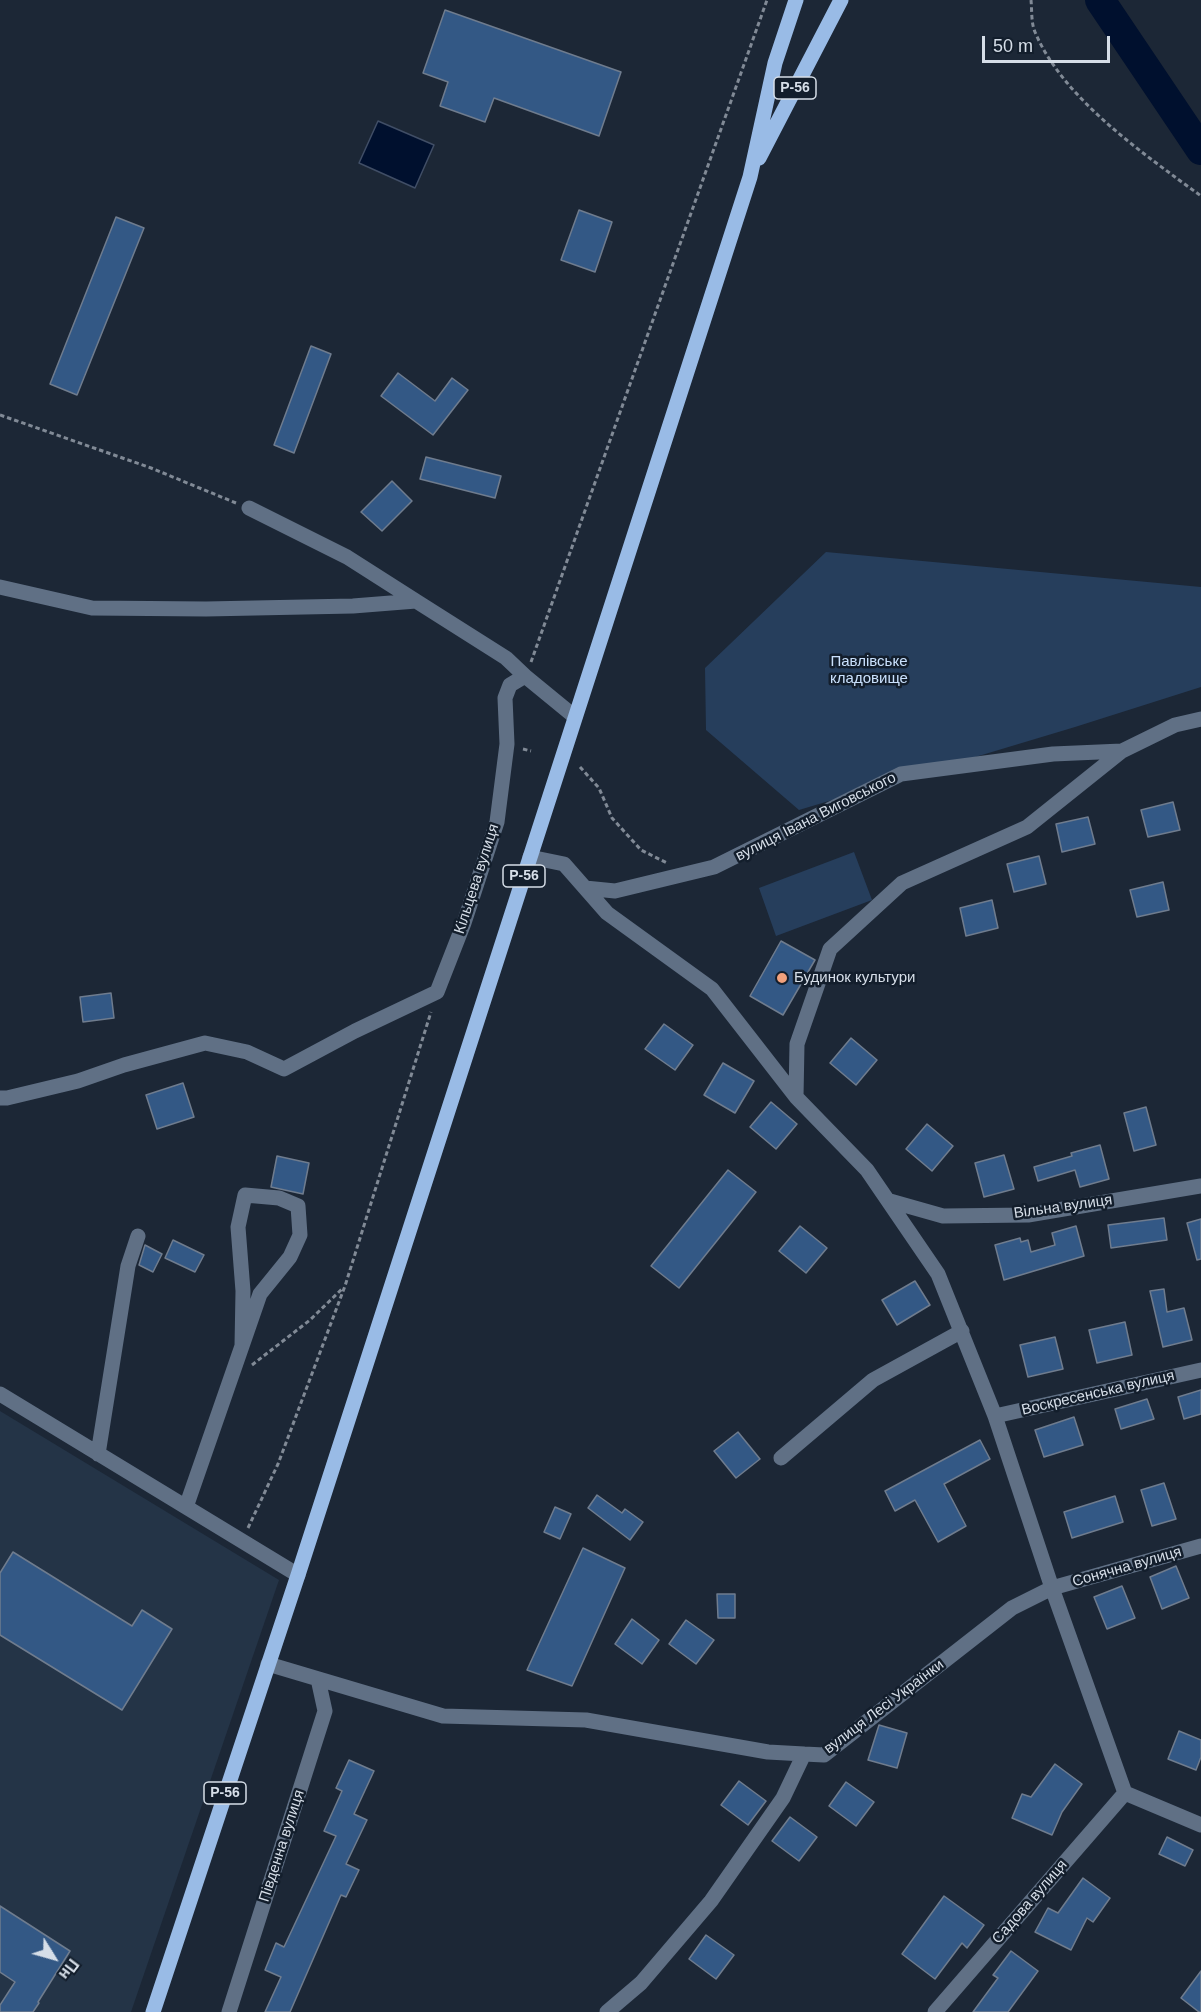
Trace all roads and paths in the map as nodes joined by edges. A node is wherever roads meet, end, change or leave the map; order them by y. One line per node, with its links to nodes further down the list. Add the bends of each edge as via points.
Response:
1 (767, 0): 11 (path)
2 (796, 0): 5 (main road, Р-56, via 775,63)
3 (841, 0): 5 (main road, Р-56)
4 (1031, 0): 6 (path, via 1034,30 1059,73 1142,153)
5 (750, 177): 12 (main road, Р-56)
6 (1201, 196)
7 (0, 416): 8 (path, via 151,468)
8 (249, 508): 10 (street, via 347,557)
9 (0, 586): 10 (street, via 92,608 262,608)
10 (416, 601): 11 (street, via 506,658)
11 (525, 676): 12 (street); 19 (street, Кільцева вулиця, via 510,685 505,698 507,744 497,822)
12 (575, 717): 16 (main road, Р-56)
13 (1201, 719): 14 (street, вулиця Івана Виговського, via 1175,724)
14 (1122, 751): 17 (street, вулиця Івана Виговського, via 1053,754 901,774 714,867); 20 (street, вулиця Івана Виговського, via 1027,827 902,883 830,949 797,1044)
15 (580, 767): 17 (path, via 599,788 612,818 641,850)
16 (530, 857): 18 (street, via 564,864); 37 (main road, Р-56)
17 (694, 872): 18 (street, вулиця Івана Виговського, via 615,891)
18 (585, 888): 20 (street, via 607,913 712,989)
19 (437, 992): 21 (street, via 284,1069 247,1052 205,1043 78,1081); 25 (path)
20 (796, 1097): 23 (street, via 867,1170)
21 (0, 1098)
22 (1201, 1186): 23 (street, Вільна вулиця, via 1028,1215 943,1216)
23 (890, 1201): 26 (street, via 938,1274)
24 (138, 1236): 32 (street, via 128,1266)
25 (345, 1286): 29 (path, via 310,1320); 35 (path, via 278,1464)
26 (962, 1331): 31 (street); 33 (street, via 873,1380)
27 (242, 1346): 27 (street, via 238,1227 245,1195 279,1198 298,1206 300,1235 290,1257 260,1294); 29 (street)
28 (1201, 1370): 31 (street, Воскресенська вулиця)
29 (229, 1383): 34 (street)
30 (0, 1394): 32 (street)
31 (995, 1416): 38 (street)
32 (98, 1454): 34 (street)
33 (781, 1458)
34 (186, 1507): 35 (street)
35 (242, 1541): 37 (street)
36 (1201, 1546): 38 (street, Сонячна вулиця)
37 (298, 1575): 39 (main road, Р-56)
38 (1052, 1588): 41 (street, вулиця Лесі Українки, via 1012,1608 824,1755); 42 (street)
39 (268, 1664): 40 (street); 44 (main road, Р-56)
40 (318, 1679): 41 (street, via 442,1716 586,1720 768,1752); 45 (street, Південна вулиця, via 325,1711)
41 (804, 1754): 46 (street, вулиця Лесі Українки, via 783,1797 711,1901 641,1983)
42 (1125, 1793): 43 (street); 47 (street, Садова вулиця)
43 (1201, 1824)
44 (153, 2012)
45 (229, 2012)
46 (607, 2012)
47 (935, 2012)

